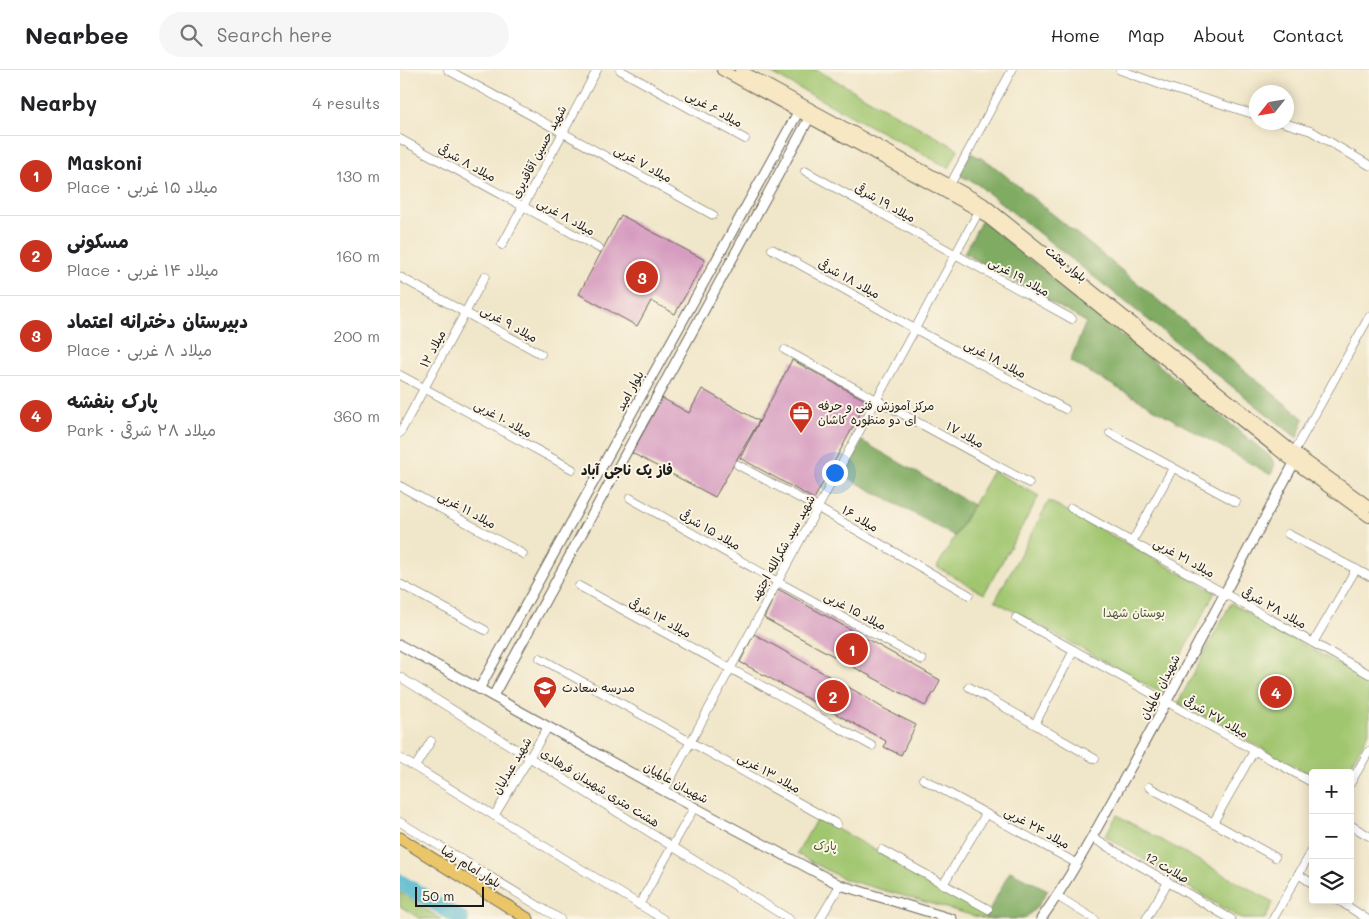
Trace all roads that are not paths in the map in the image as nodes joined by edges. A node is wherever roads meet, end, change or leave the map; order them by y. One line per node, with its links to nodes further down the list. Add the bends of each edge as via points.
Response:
1 (448, 70): 12 (street, میلاد ۷ غربی)
2 (597, 70): 12 (street, شهید حسین آقاقدیری)
3 (620, 70): 14 (street, میلاد ۶ غربی)
4 (722, 70): 8 (main road, بلوار بعثت)
5 (740, 70): 8 (main road, بلوار بعثت)
6 (1012, 70): 17 (street)
7 (1120, 70): 9 (street)
8 (800, 109): 10 (main road, بلوار بعثت); 31 (street, بلوار امید)
9 (1249, 113)
10 (811, 115): 17 (main road, بلوار بعثت); 19 (main road, بلوار بعثت); 32 (street, بلوار امید)
11 (1294, 126): 15 (street, via 1311,132)
12 (563, 132): 18 (street, شهید حسین آقاقدیری); 20 (street, میلاد ۷ غربی)
13 (400, 139): 18 (street, میلاد ۸ شرقی)
14 (746, 139)
15 (1369, 165)
16 (805, 170): 24 (street, میلاد ۱۹ شرقی)
17 (950, 185): 43 (main road, بلوار بعثت, via 983,203)
18 (523, 206): 21 (street, شهید حسین آقاقدیری); 22 (street, میلاد ۸ غربی)
19 (979, 211): 24 (street, شهید سید شکرالله اجتهد); 44 (main road, بلوار بعثت)
20 (713, 215)
21 (502, 245)
22 (599, 248)
23 (772, 248): 30 (street, میلاد ۱۸ شرقی)
24 (955, 255): 29 (street, میلاد ۱۹ غربی); 30 (street, شهید سید شکرالله اجتهد)
25 (485, 276): 27 (street, میلاد ۱۲)
26 (400, 277): 27 (street, میلاد ۹ غربی)
27 (465, 313): 34 (street, میلاد ۹ غربی); 38 (street, میلاد ۱۲)
28 (1369, 317): 43 (street)
29 (1072, 319)
30 (915, 329): 39 (street, شهید سید شکرالله اجتهد); 40 (street, میلاد ۱۸ غربی)
31 (678, 330): 32 (street); 36 (street, بلوار امید)
32 (690, 336): 37 (street, بلوار امید)
33 (785, 350): 39 (street, میلاد ۱۷)
34 (541, 354)
35 (400, 375): 38 (street, میلاد ۱۰ غربی)
36 (652, 376): 37 (street); 77 (street, بلوار امید)
37 (664, 382): 78 (street, بلوار امید)
38 (424, 388): 41 (street, میلاد ۱۲); 47 (street, میلاد ۱۰ غربی)
39 (876, 400): 48 (street, میلاد ۱۷); 53 (street, شهید سید شکرالله اجتهد)
40 (1064, 409)
41 (400, 433)
42 (1110, 433): 46 (street)
43 (1294, 452): 52 (main road, بلوار بعثت)
44 (1294, 463): 55 (main road, بلوار بعثت); 64 (street, شهیدان عالمیان)
45 (738, 465): 53 (street, میلاد ۱۶)
46 (1173, 468): 51 (street); 57 (street)
47 (572, 469)
48 (1029, 483)
49 (400, 486): 58 (street, میلاد ۱۱ غربی)
50 (630, 498): 61 (street, میلاد ۱۵ شرقی)
51 (1236, 502)
52 (1369, 506)
53 (818, 508): 61 (street, شهید سید شکرالله اجتهد); 65 (street, میلاد ۱۶)
54 (1071, 508): 57 (street, میلاد ۲۱ غربی)
55 (1369, 516)
56 (1288, 534): 59 (street)
57 (1132, 542): 64 (street, میلاد ۲۱ غربی)
58 (523, 554)
59 (1356, 569): 60 (street); 68 (street)
60 (1369, 576)
61 (778, 582): 72 (street, میلاد ۱۵ غربی); 73 (street, شهید سید شکرالله اجتهد)
62 (400, 584): 67 (street)
63 (579, 586): 73 (street, میلاد ۱۴ شرقی)
64 (1225, 594): 68 (street, میلاد ۲۸ شرقی); 79 (street, شهیدان عالمیان)
65 (969, 595)
66 (1016, 618): 70 (street, میلاد ۲۷ شرقی)
67 (485, 630)
68 (1313, 643): 74 (street, میلاد ۲۸ شرقی)
69 (401, 647): 77 (street, شهیدان عالمیان)
70 (1074, 650): 79 (street, میلاد ۲۷ شرقی); 80 (street)
71 (540, 658): 83 (street, میلاد ۱۳ غربی)
72 (922, 660)
73 (730, 669): 83 (street, شهید سید شکرالله اجتهد); 84 (street, میلاد ۱۴ شرقی)
74 (1369, 674)
75 (400, 676): 87 (street, هشت متری شهیدان فرهادی)
76 (969, 687): 80 (street)
77 (480, 689): 78 (street, شهیدان عالمیان)
78 (493, 696): 81 (street, شهیدان عالمیان)
79 (1167, 702): 85 (street, میلاد ۲۷ شرقی); 104 (street, شهیدان عالمیان)
80 (1035, 724): 89 (street)
81 (548, 727): 87 (street, شهید عبدلیان); 95 (street, شهیدان عالمیان)
82 (431, 741): 90 (street)
83 (690, 742): 95 (street, شهید سید شکرالله اجتهد); 101 (street, میلاد ۱۳ غربی)
84 (872, 746)
85 (1254, 751): 93 (street, میلاد ۲۷ شرقی); 100 (street)
86 (1369, 751): 91 (street)
87 (530, 757): 98 (street, شهید عبدلیان); 106 (street, هشت متری شهیدان فرهادی)
88 (400, 758): 90 (street)
89 (1094, 759)
90 (415, 767): 98 (street)
91 (1354, 777)
92 (922, 779): 97 (street, میلاد ۲۴ غربی)
93 (1309, 781)
94 (1149, 787): 100 (street)
95 (664, 791): 96 (street, شهیدان عالمیان)
96 (694, 808): 106 (street); 115 (street, شهیدان عالمیان)
97 (986, 814): 110 (street, میلاد ۲۴ غربی); 114 (street)
98 (494, 816): 117 (street)
99 (400, 822): 121 (street)
100 (1214, 823): 109 (street)
101 (837, 824)
102 (1354, 827): 103 (street)
103 (1369, 836)
104 (1091, 837): 110 (street, شهیدان عالمیان); 113 (street, صلابت 12)
105 (400, 838): 120 (main road, بلوار امام رضا)
106 (672, 846): 117 (street); 123 (street, هشت متری شهیدان فرهادی)
107 (882, 850): 114 (street)
108 (1309, 856): 111 (street)
109 (1275, 857)
110 (1076, 863): 116 (street, شهیدان عالمیان)
111 (1298, 874): 112 (street); 130 (street)
112 (1309, 881)
113 (1168, 882): 128 (street); 129 (street, صلابت 12)
114 (944, 883): 119 (street)
115 (840, 885): 124 (street); 125 (street, شهیدان عالمیان)
116 (1057, 896): 126 (street, شهیدان عالمیان); 127 (street)
117 (639, 904): 122 (street)
118 (1344, 904): 131 (street)
119 (988, 909)
120 (528, 919)
121 (560, 919)
122 (662, 919)
123 (789, 919)
124 (820, 919)
125 (952, 919)
126 (1041, 919)
127 (1094, 919)
128 (1146, 919)
129 (1231, 919)
130 (1273, 919)
131 (1367, 919)

